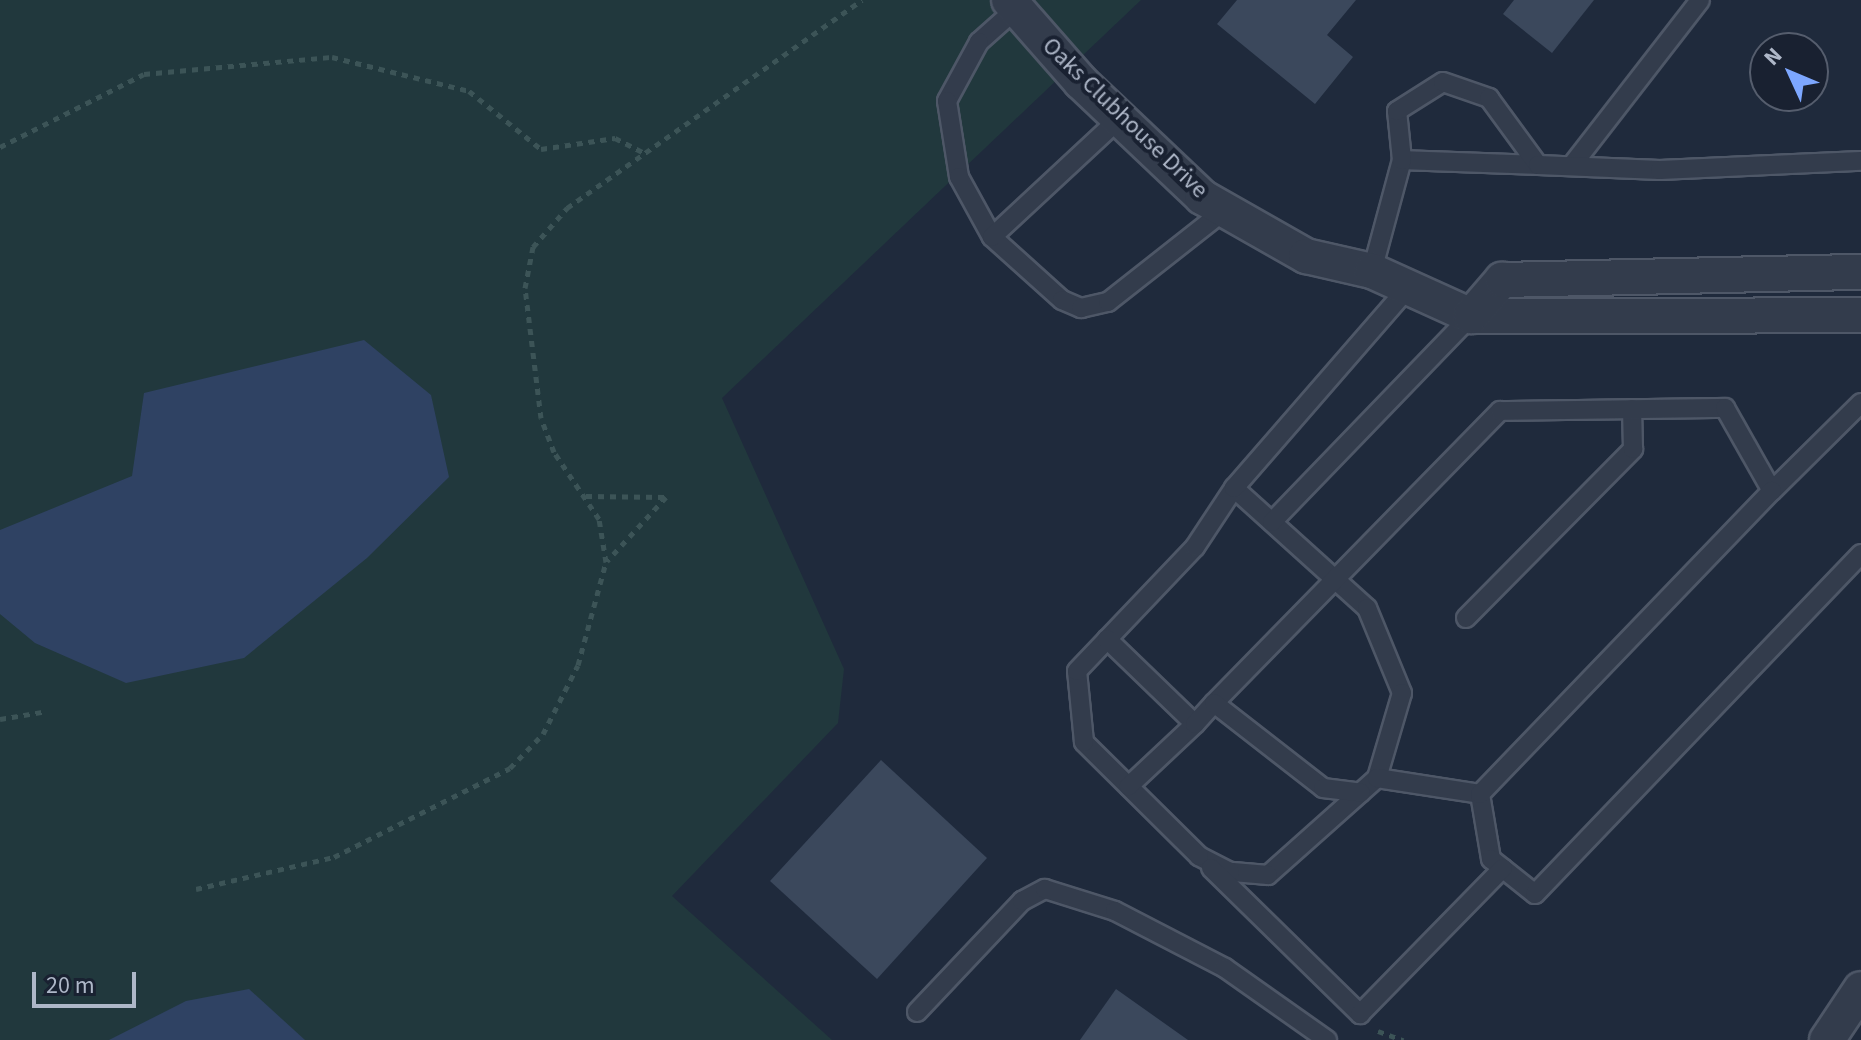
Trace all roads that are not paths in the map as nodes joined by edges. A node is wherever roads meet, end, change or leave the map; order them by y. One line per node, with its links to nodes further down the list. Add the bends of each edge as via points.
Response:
1 (1700, 0): 6 (lane)
2 (1013, 4): 3 (street, Oaks Clubhouse Drive); 9 (lane, via 979,42 947,101 959,177)
3 (1120, 118): 8 (street, Oaks Clubhouse Drive); 9 (lane)
4 (1402, 160): 7 (lane); 7 (lane, via 1397,111 1443,82 1489,98); 10 (lane)
5 (1861, 161): 6 (lane, via 1660,170)
6 (1573, 164): 7 (lane)
7 (1538, 165)
8 (1225, 210): 9 (lane, via 1108,302 1081,308 1062,300); 10 (street, Oaks Clubhouse Drive, via 1306,256)
9 (992, 237)
10 (1372, 271): 12 (street, Oaks Clubhouse Drive)
11 (1861, 272): 14 (street, via 1502,280)
12 (1407, 289): 14 (street, Oaks Clubhouse Drive); 17 (lane)
13 (1861, 315): 14 (street, Oaks Clubhouse Drive)
14 (1471, 316): 19 (lane)
15 (1861, 403): 18 (lane)
16 (1632, 409): 18 (lane, via 1725,408); 21 (lane, via 1500,411); 22 (lane, via 1633,449)
17 (1234, 488): 19 (lane); 23 (lane, via 1195,547)
18 (1772, 491): 29 (lane)
19 (1272, 522): 21 (lane)
20 (1861, 554): 31 (lane, via 1535,894)
21 (1338, 582): 24 (lane); 26 (lane, via 1367,608 1402,693)
22 (1466, 618)
23 (1107, 639): 25 (lane); 27 (lane, via 1077,671 1084,742)
24 (1214, 703): 25 (lane); 28 (lane, via 1323,788)
25 (1195, 724): 27 (lane)
26 (1377, 778): 28 (lane); 29 (lane)
27 (1129, 786): 30 (lane)
28 (1361, 793): 30 (lane, via 1268,875 1230,872)
29 (1480, 794): 31 (lane, via 1491,859)
30 (1199, 856): 31 (lane, via 1360,1014)
31 (1503, 868)
32 (1861, 989): 35 (street)
33 (917, 1012): 34 (lane, via 1022,901 1045,889 1115,911 1225,968)
34 (1327, 1040)
35 (1827, 1040)

